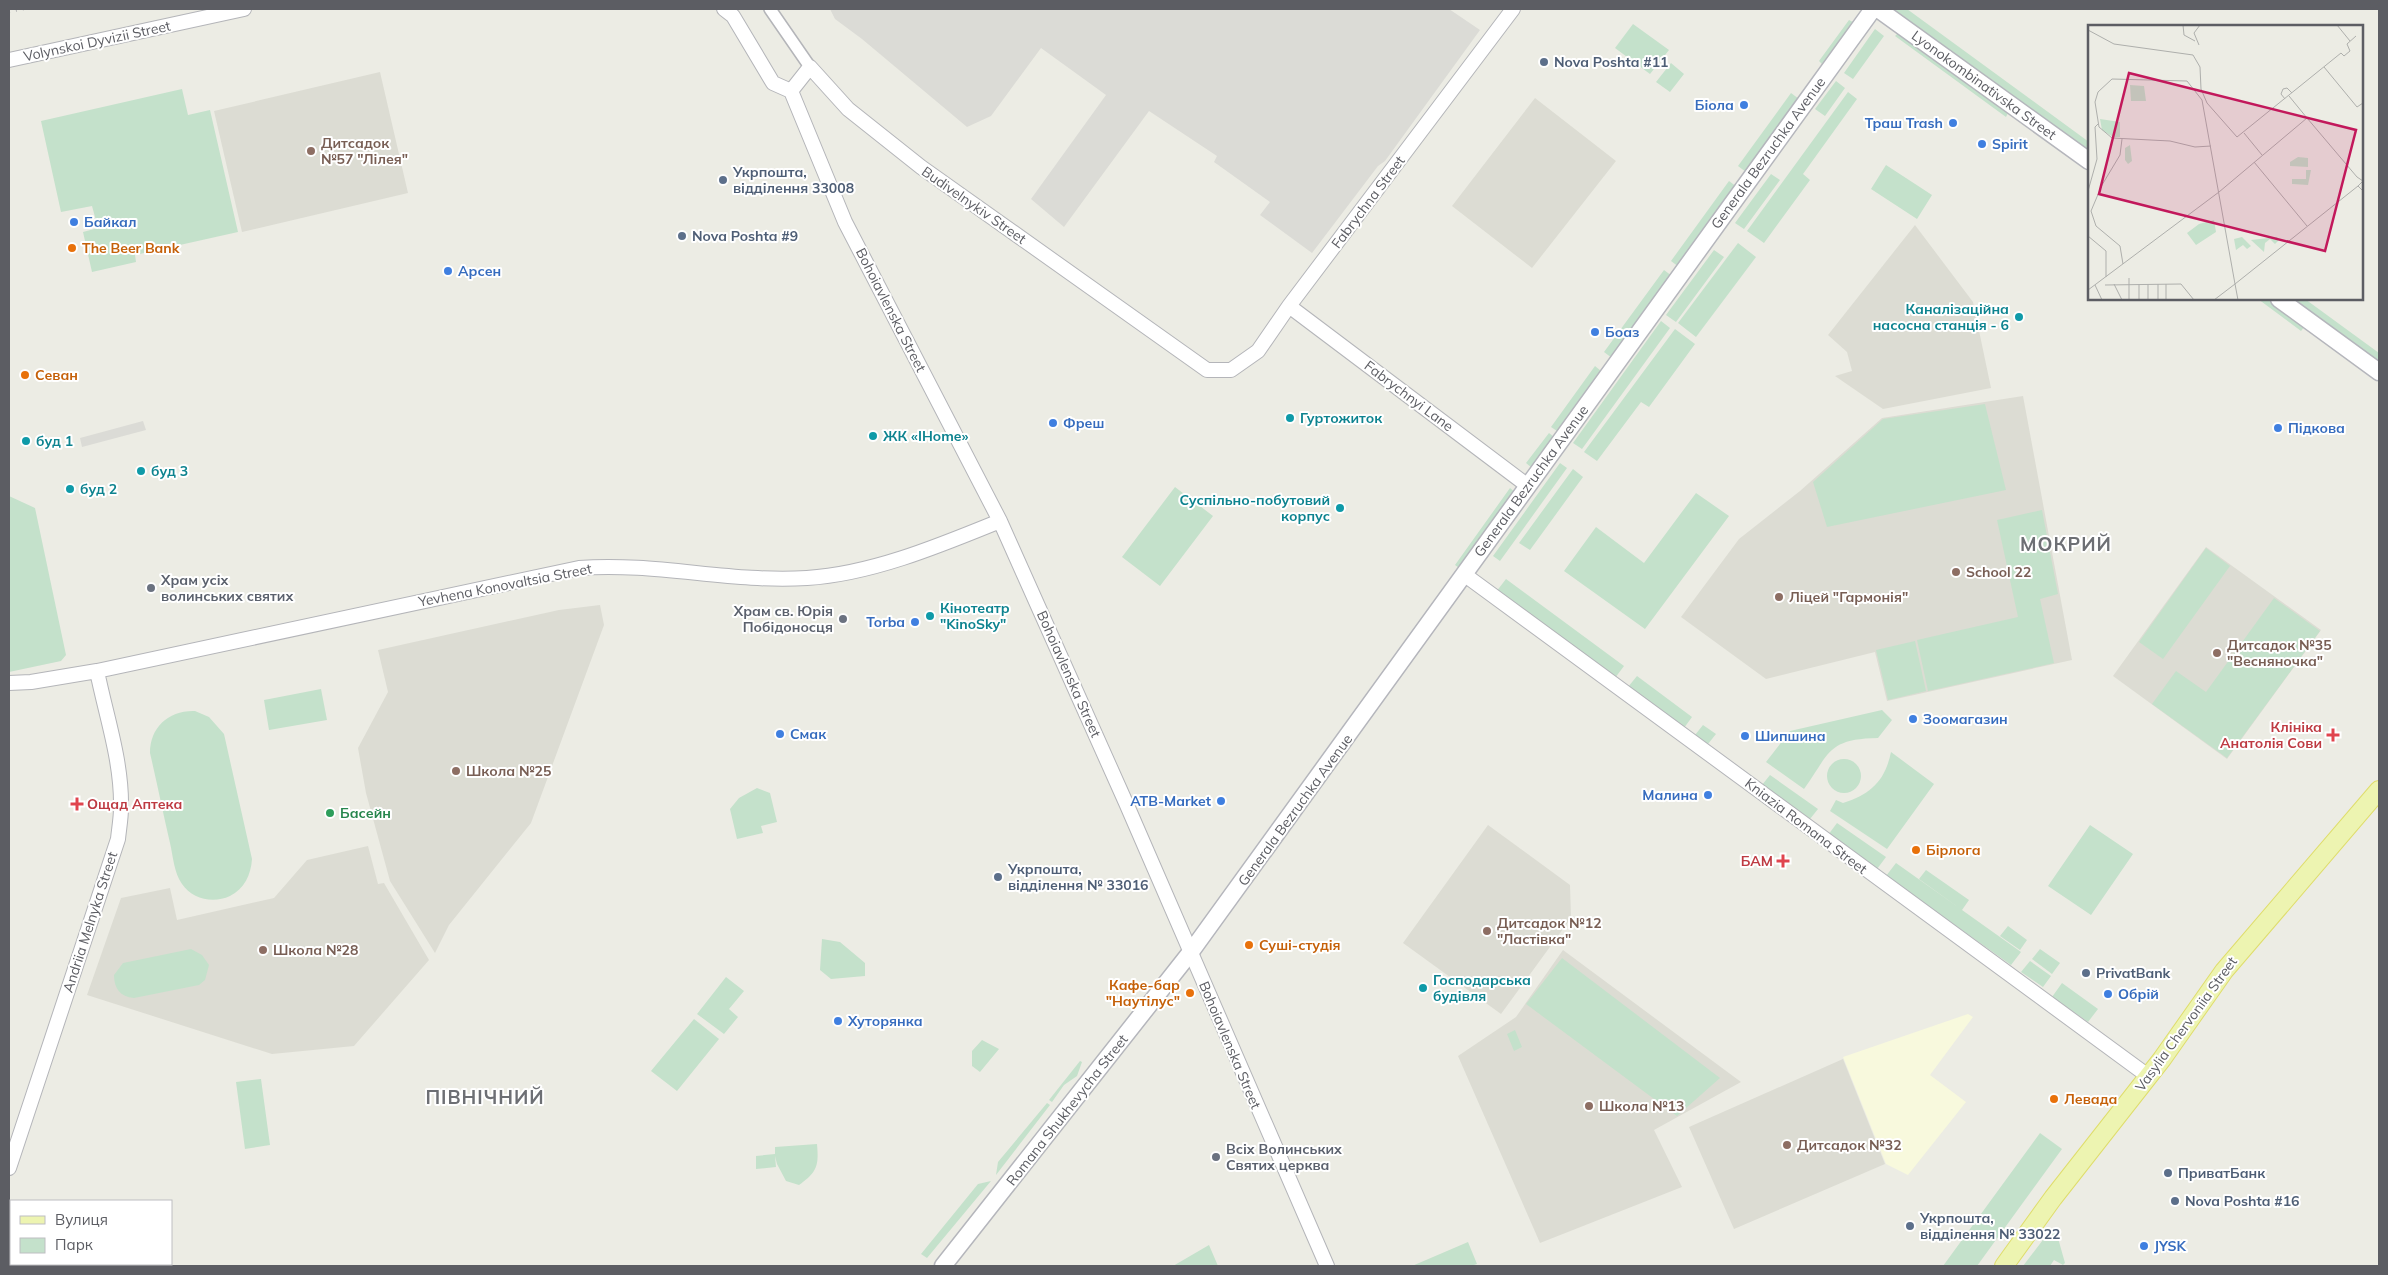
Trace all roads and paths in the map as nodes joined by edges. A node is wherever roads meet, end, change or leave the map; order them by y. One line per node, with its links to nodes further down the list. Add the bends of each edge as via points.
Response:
1 (244, 9): 7 (street, Volynskoi Dyvizii Street)
2 (724, 9): 9 (street, via 733,16 773,83)
3 (770, 9): 8 (street, Budivelnykiv Street)
4 (1513, 9): 12 (street, Fabrychna Street)
5 (1872, 9): 15 (main road, Generala Bezruchka Avenue)
6 (1878, 9): 10 (main road, Lyonokombinativska Street)
7 (9, 60)
8 (810, 67): 9 (street); 13 (street, Budivelnykiv Street, via 848,109 921,167)
9 (791, 91): 16 (street, Bohoiavlenska Street, via 845,222)
10 (2088, 160)
11 (2280, 300): 14 (main road)
12 (1290, 306): 13 (street, Fabrychna Street, via 1258,351 1231,370); 15 (street, Fabrychnyi Lane)
13 (1207, 370)
14 (2379, 372)
15 (1528, 486): 17 (main road, Generala Bezruchka Avenue)
16 (1000, 521): 18 (street, Yevhena Konovaltsia Street, via 945,543 840,574 780,578 630,566 579,568); 21 (street, Bohoiavlenska Street)
17 (1465, 575): 21 (main road, Generala Bezruchka Avenue); 22 (street, Kniazia Romana Street)
18 (97, 670): 19 (street, Yevhena Konovaltsia Street); 23 (street, Andriia Melnyka Street, via 119,778 122,808 118,839)
19 (9, 683)
20 (2379, 790): 22 (main road, Vasylia Chervoniia Street, via 2224,971)
21 (1190, 953): 24 (main road, Romana Shukhevycha Street); 25 (street, Bohoiavlenska Street)
22 (2148, 1076): 26 (main road, Vasylia Chervoniia Street)
23 (9, 1168)
24 (943, 1266)
25 (1327, 1266)
26 (2004, 1266)

